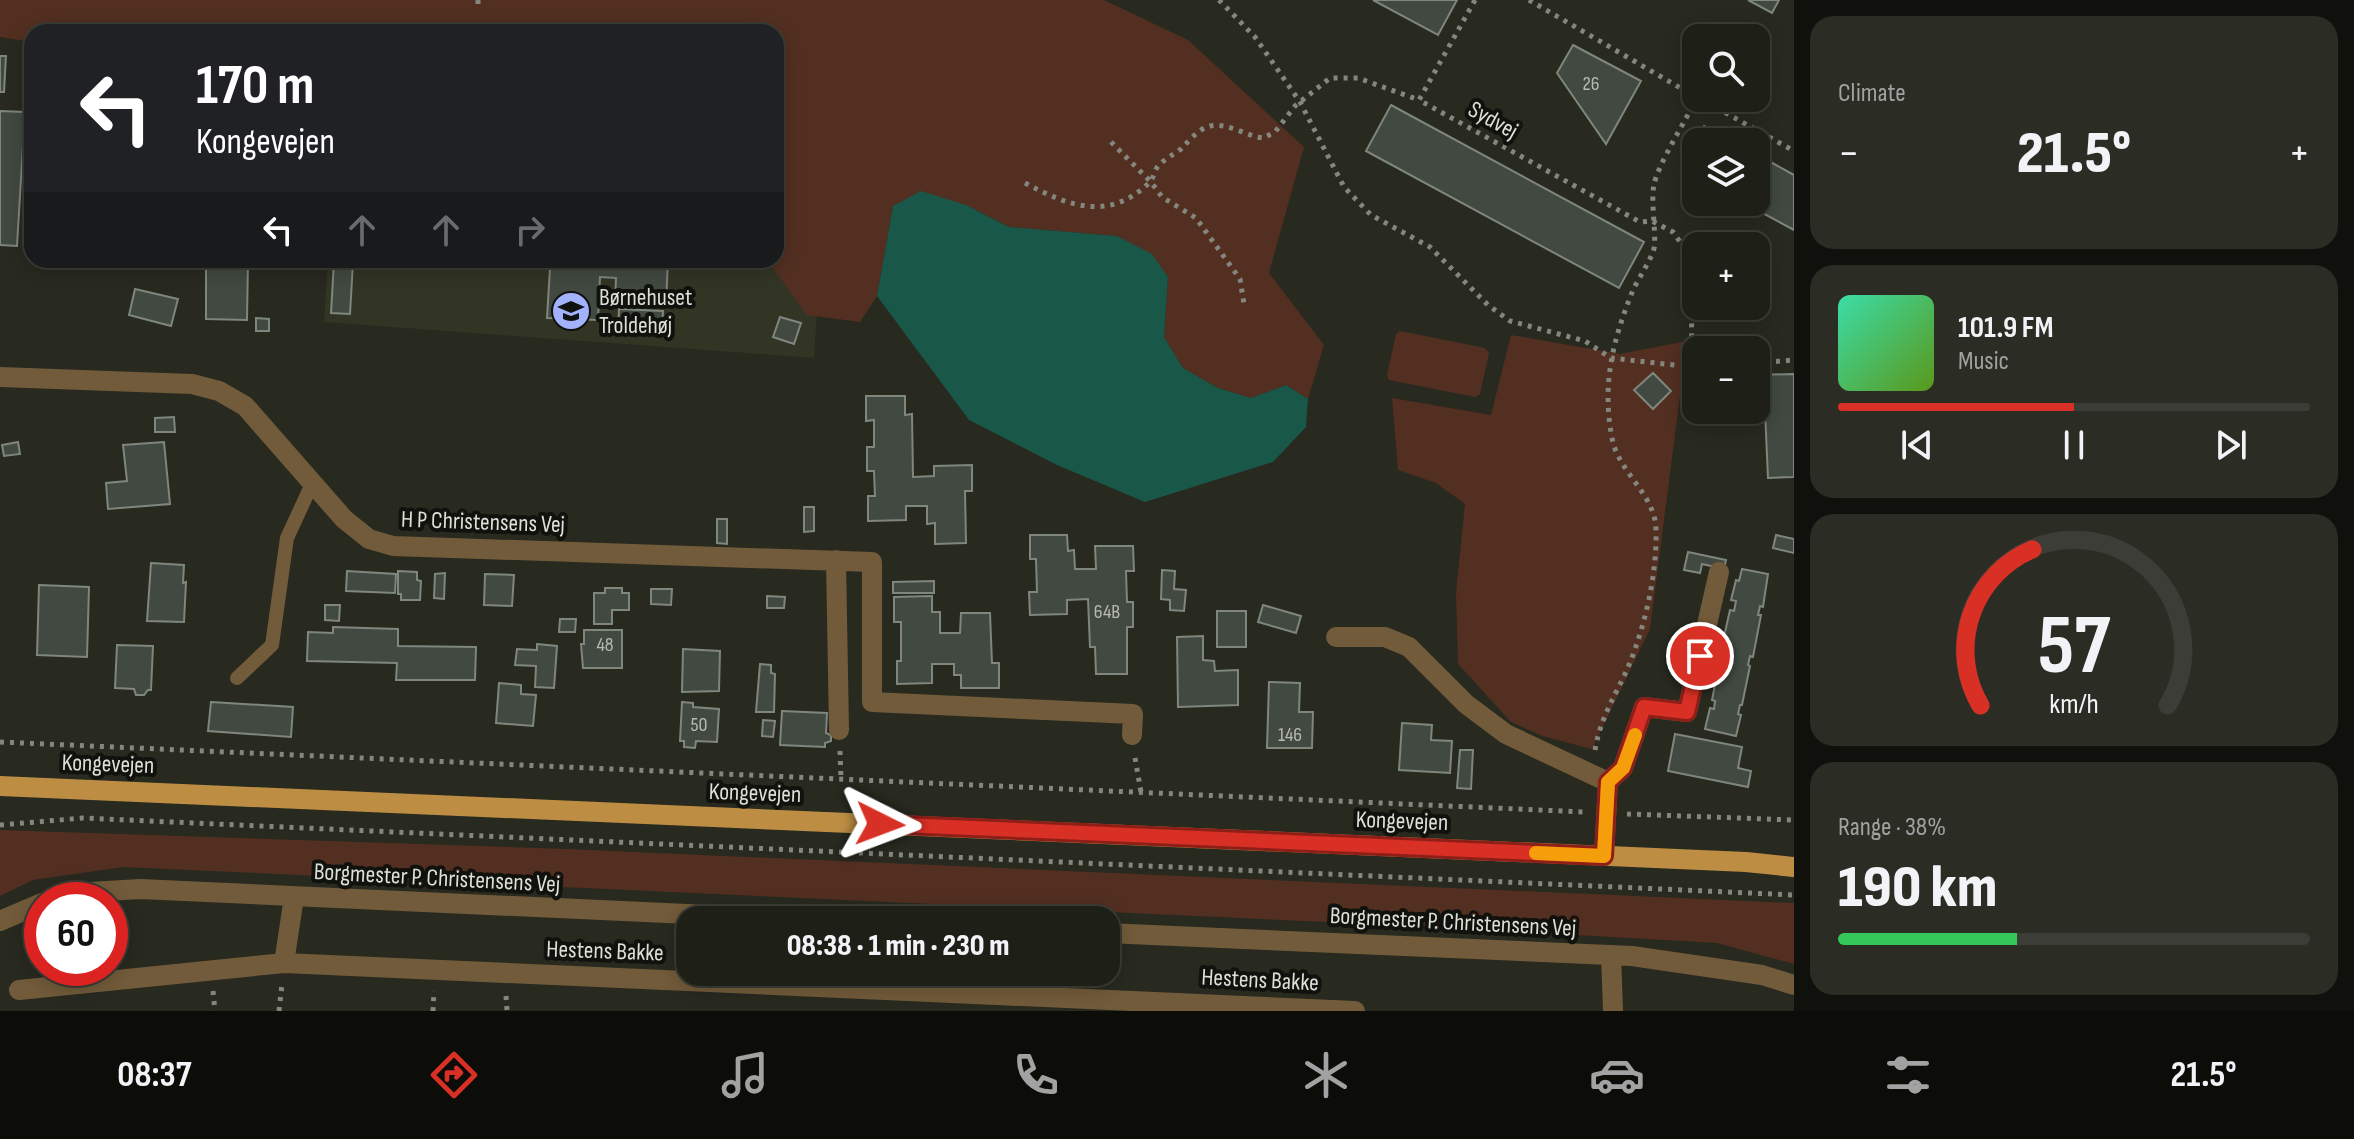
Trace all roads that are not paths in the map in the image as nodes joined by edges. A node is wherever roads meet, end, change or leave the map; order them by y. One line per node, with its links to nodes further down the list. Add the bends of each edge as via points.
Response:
1 (0, 377): 2 (street, H P Christensens Vej, via 192,384 219,391 245,406)
2 (312, 484): 3 (street, H P Christensens Vej, via 369,539 393,546); 6 (lane, via 287,538 272,645)
3 (836, 560): 7 (street); 8 (street, H P Christensens Vej, via 872,562 872,702 1133,714)
4 (1719, 572): 9 (street, via 1687,712 1644,707 1623,768)
5 (1336, 637): 9 (street, via 1385,637 1409,647 1466,704 1506,734)
6 (237, 678)
7 (839, 730)
8 (1132, 735)
9 (1600, 778): 12 (street, via 1607,813)
10 (0, 786): 12 (main road, Kongevejen)
11 (1794, 854): 13 (main road, Kongevejen)
12 (1604, 856): 13 (main road, Kongevejen)
13 (1746, 862): 14 (main road, Kongevejen)
14 (1794, 867)
15 (128, 890): 16 (street, Borgmester P. Christensens Vej)
16 (294, 897): 18 (street, Borgmester P. Christensens Vej); 22 (street)
17 (24, 911): 19 (street)
18 (676, 914)
19 (0, 921)
20 (1120, 934): 21 (street, Borgmester P. Christensens Vej)
21 (1611, 955): 24 (street, Borgmester P. Christensens Vej, via 1707,965); 28 (street)
22 (284, 963): 23 (street, Hestens Bakke); 26 (street, Hestens Bakke)
23 (676, 974)
24 (1794, 985)
25 (995, 986): 27 (street, Hestens Bakke)
26 (19, 990)
27 (1355, 1011)
28 (1613, 1011)

